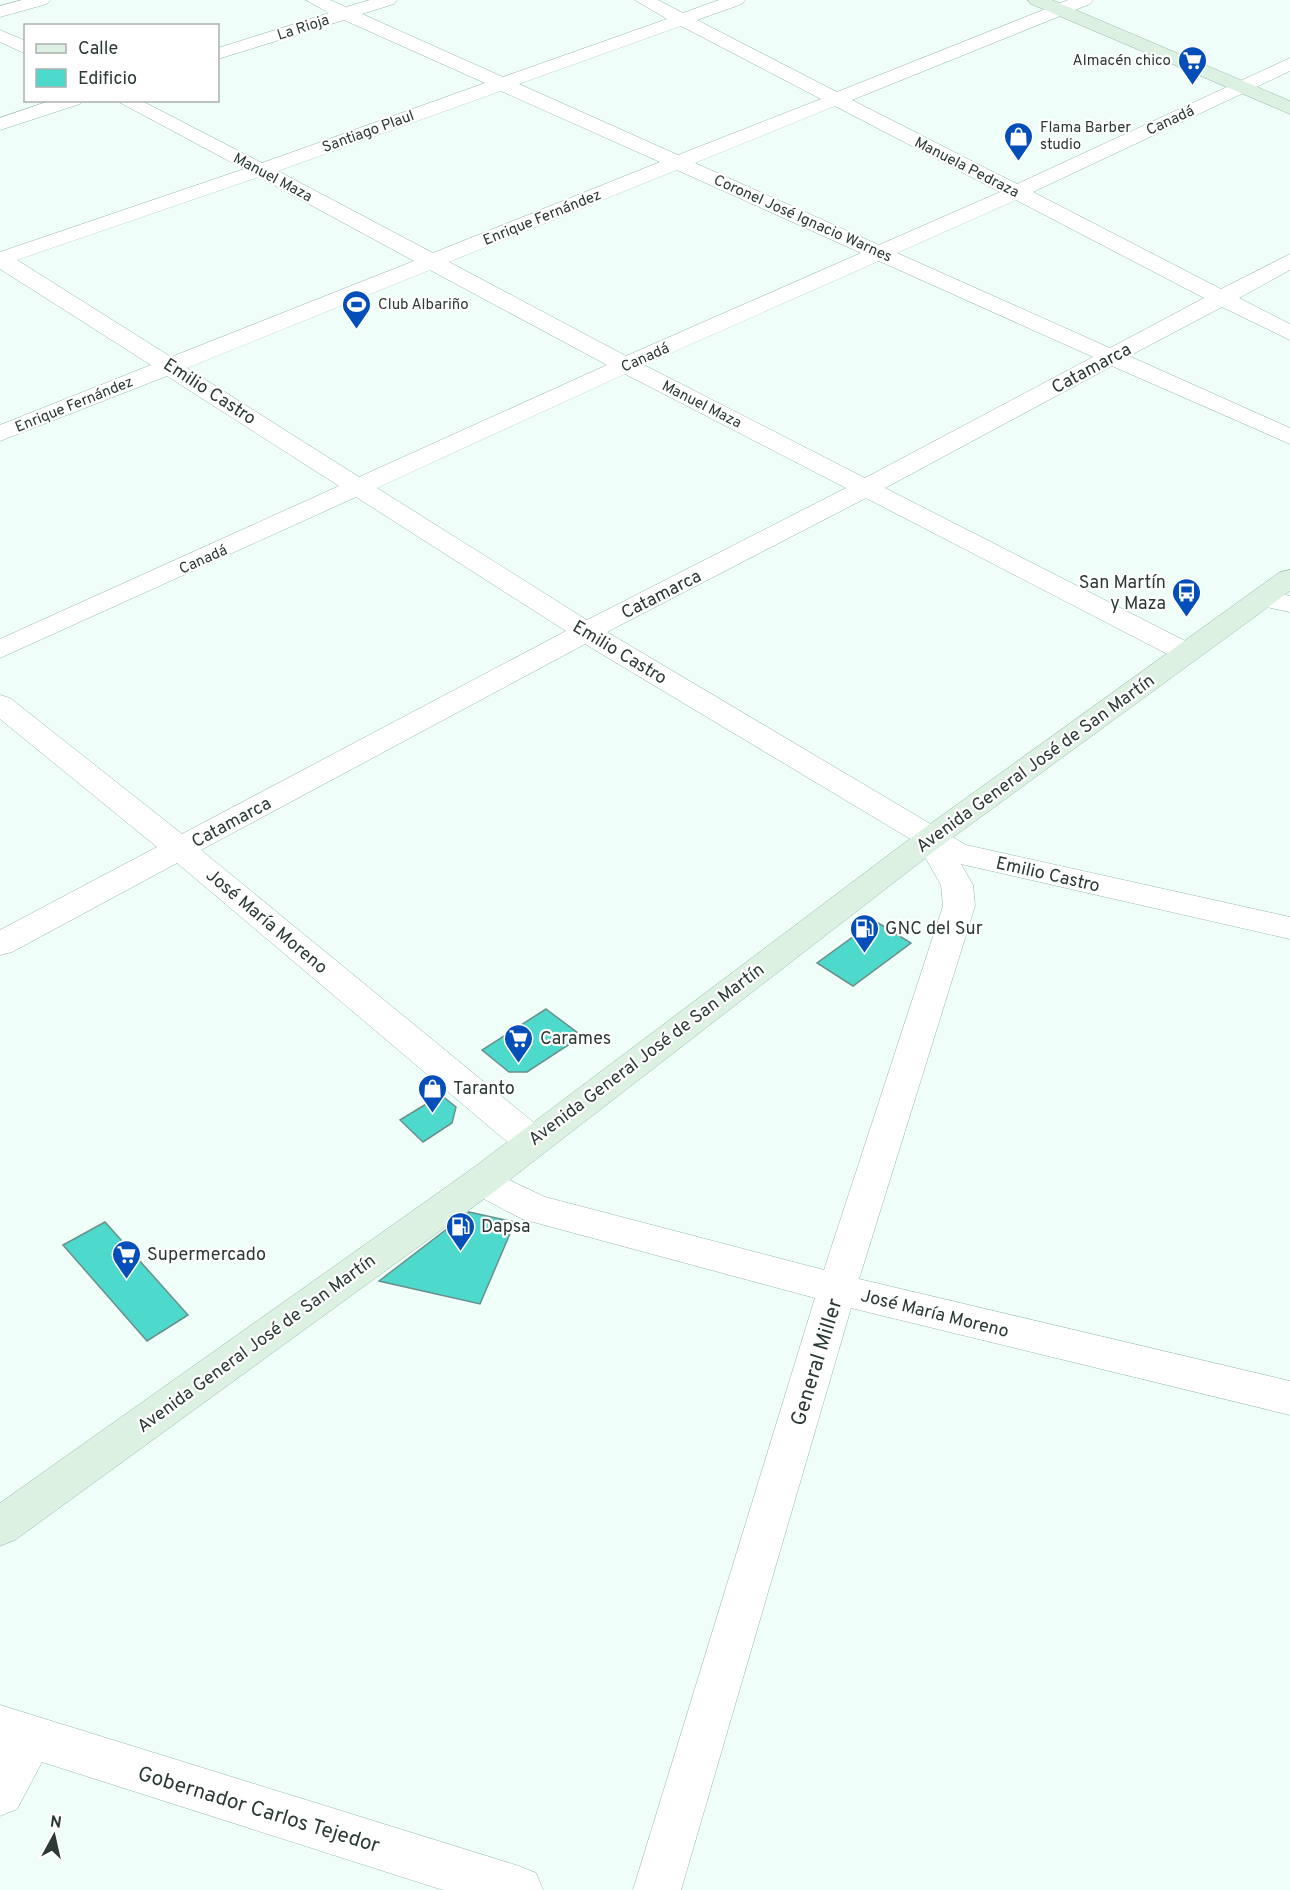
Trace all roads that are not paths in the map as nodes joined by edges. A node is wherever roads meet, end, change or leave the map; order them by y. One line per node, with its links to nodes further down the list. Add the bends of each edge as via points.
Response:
1 (41, 0): 9 (street)
2 (315, 0): 10 (street, Coronel José Ignacio Warnes)
3 (388, 0): 10 (street, La Rioja)
4 (644, 0): 11 (street, Manuela Pedraza)
5 (736, 0): 11 (street, Santiago Plaul)
6 (1037, 0): 8 (main road)
7 (1084, 0): 8 (street, Enrique Fernández)
8 (1060, 10): 17 (main road); 18 (street, Enrique Fernández)
9 (0, 12)
10 (346, 13): 14 (street, La Rioja); 16 (street, Coronel José Ignacio Warnes)
11 (681, 20): 16 (street, Santiago Plaul); 18 (street, Manuela Pedraza)
12 (0, 35): 13 (street)
13 (24, 48)
14 (219, 54)
15 (1290, 64): 17 (street, Canadá)
16 (503, 82): 23 (street, Coronel José Ignacio Warnes); 24 (street, Santiago Plaul)
17 (1240, 86): 21 (main road); 25 (street, Canadá)
18 (836, 99): 23 (street, Enrique Fernández); 25 (street, Manuela Pedraza)
19 (67, 102): 22 (street)
20 (128, 102): 24 (street, Manuel Maza)
21 (1290, 108)
22 (0, 124)
23 (676, 162): 26 (street, Coronel José Ignacio Warnes); 28 (street, Enrique Fernández)
24 (261, 170): 27 (street, Santiago Plaul); 28 (street, Manuel Maza)
25 (1016, 192): 26 (street, Canadá); 30 (street, Manuela Pedraza)
26 (882, 252): 32 (street, Coronel José Ignacio Warnes); 33 (street, Canadá)
27 (0, 259): 34 (street, Emilio Castro)
28 (432, 261): 33 (street, Manuel Maza); 34 (street, Enrique Fernández)
29 (1290, 261): 30 (street, Catamarca)
30 (1222, 298): 31 (street, Manuela Pedraza); 32 (street, Catamarca)
31 (1290, 333)
32 (1113, 356): 36 (street, Coronel José Ignacio Warnes); 38 (street, Catamarca)
33 (625, 365): 37 (street, Canadá); 38 (street, Manuel Maza)
34 (170, 366): 35 (street, Enrique Fernández); 37 (street, Emilio Castro)
35 (0, 434)
36 (1290, 437)
37 (359, 488): 42 (street, Emilio Castro); 43 (street, Canadá)
38 (866, 488): 42 (street, Catamarca); 44 (street, Manuel Maza)
39 (1290, 578): 40 (main road, Avenida General José de San Martín)
40 (1262, 598): 41 (street); 44 (main road, Avenida General José de San Martín)
41 (1290, 604)
42 (586, 632): 46 (street, Emilio Castro); 47 (street, Catamarca)
43 (0, 650)
44 (1187, 653): 46 (main road, Avenida General José de San Martín)
45 (0, 704): 47 (street, José María Moreno)
46 (930, 839): 48 (street, Emilio Castro, via 956,853); 50 (main road, Avenida General José de San Martín); 52 (street, General Miller, via 957,885 959,906)
47 (180, 849): 49 (street, Catamarca); 50 (street, José María Moreno)
48 (1290, 928)
49 (0, 944)
50 (531, 1141): 51 (main road, Avenida General José de San Martín)
51 (482, 1181): 52 (street, José María Moreno, via 535,1209); 54 (main road, Avenida General José de San Martín)
52 (837, 1289): 53 (street, José María Moreno); 58 (street, General Miller)
53 (1290, 1398)
54 (0, 1527)
55 (15, 1732): 56 (street); 57 (street, Gobernador Carlos Tejedor)
56 (0, 1793)
57 (519, 1890)
58 (657, 1890)

